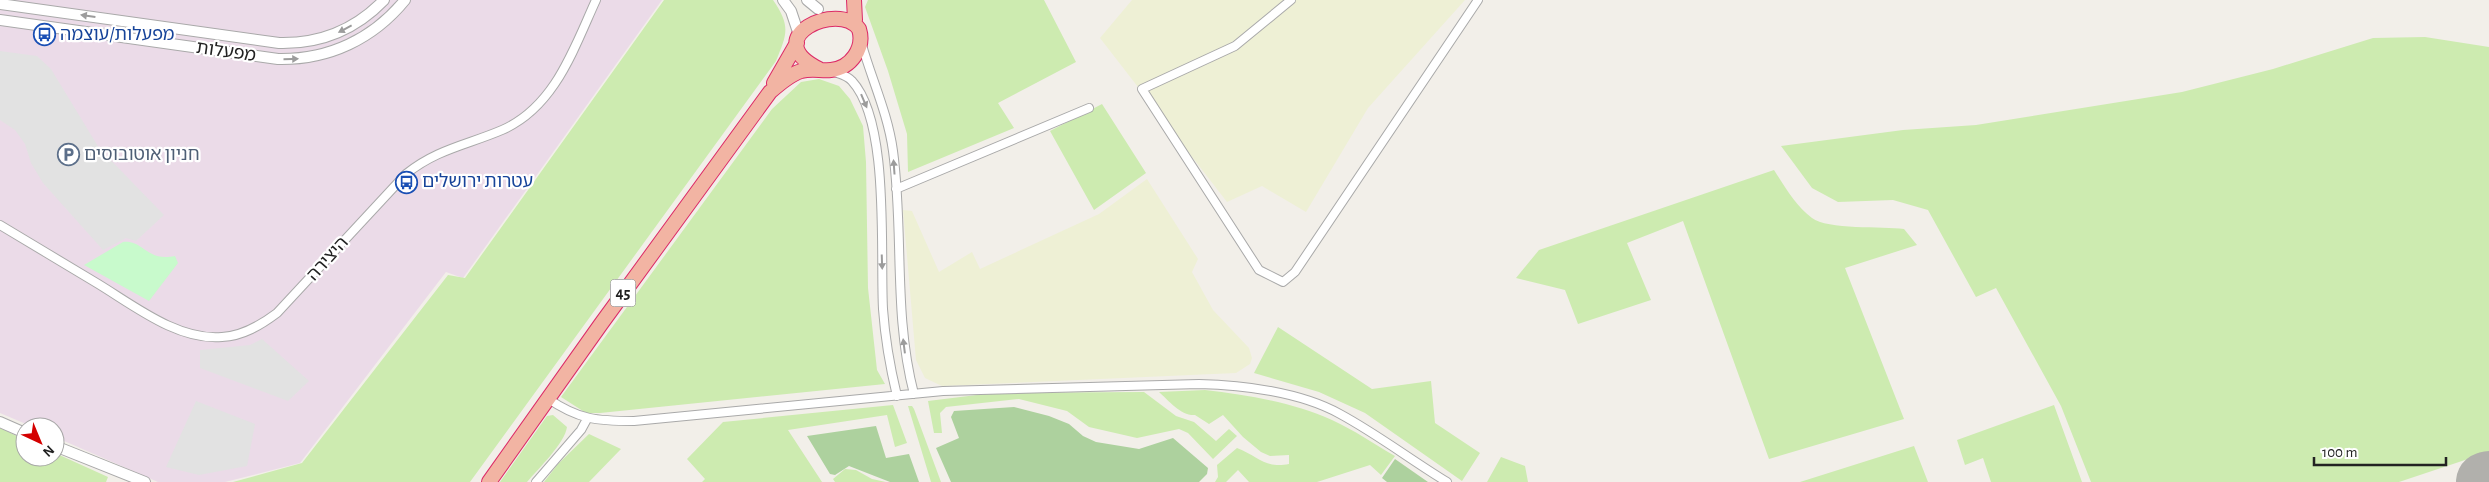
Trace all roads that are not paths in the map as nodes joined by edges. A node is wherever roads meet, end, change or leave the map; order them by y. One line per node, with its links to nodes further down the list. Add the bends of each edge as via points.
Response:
1 (384, 0): 9 (street, מפעלות, one-way to 9, via 369,14 339,32 296,44)
2 (406, 0): 11 (street, מפעלות, one-way to 2, via 297,59 346,47 379,26)
3 (596, 0): 19 (street, היצירה, via 562,72 538,105 503,129 422,161 406,174 277,313 237,335 204,336 171,326)
4 (783, 0): 13 (street, via 791,11)
5 (807, 0): 10 (street)
6 (854, 0): 12 (highway)
7 (1291, 0): 8 (street, via 1235,46 1142,88 1259,270 1284,282 1295,272)
8 (1478, 0)
9 (0, 4)
10 (823, 7): 12 (highway, via 841,9); 13 (highway, 45, via 805,18)
11 (0, 20)
12 (855, 20): 14 (highway, via 860,30)
13 (797, 37): 15 (highway, via 804,59); 16 (highway, 45, via 784,69)
14 (860, 41): 15 (highway, 45, via 854,58 839,69); 18 (street, one-way to 14, via 890,131)
15 (824, 70): 16 (highway, 45, via 808,69 791,75); 21 (street, one-way to 21, via 851,79 863,98 874,134 879,171 885,324)
16 (760, 105): 22 (highway, 45)
17 (1089, 108): 18 (street)
18 (896, 190): 20 (street, one-way to 18, via 900,315)
19 (0, 225)
20 (914, 394): 21 (street); 30 (street, via 1171,384 1236,385 1302,399 1340,413)
21 (897, 396): 23 (street, via 634,421)
22 (548, 398): 23 (street); 28 (highway, 45)
23 (587, 419): 29 (street, via 582,430)
24 (0, 422): 25 (street)
25 (15, 429)
26 (65, 450): 27 (street)
27 (145, 482)
28 (489, 482)
29 (536, 482)
30 (1447, 482)

